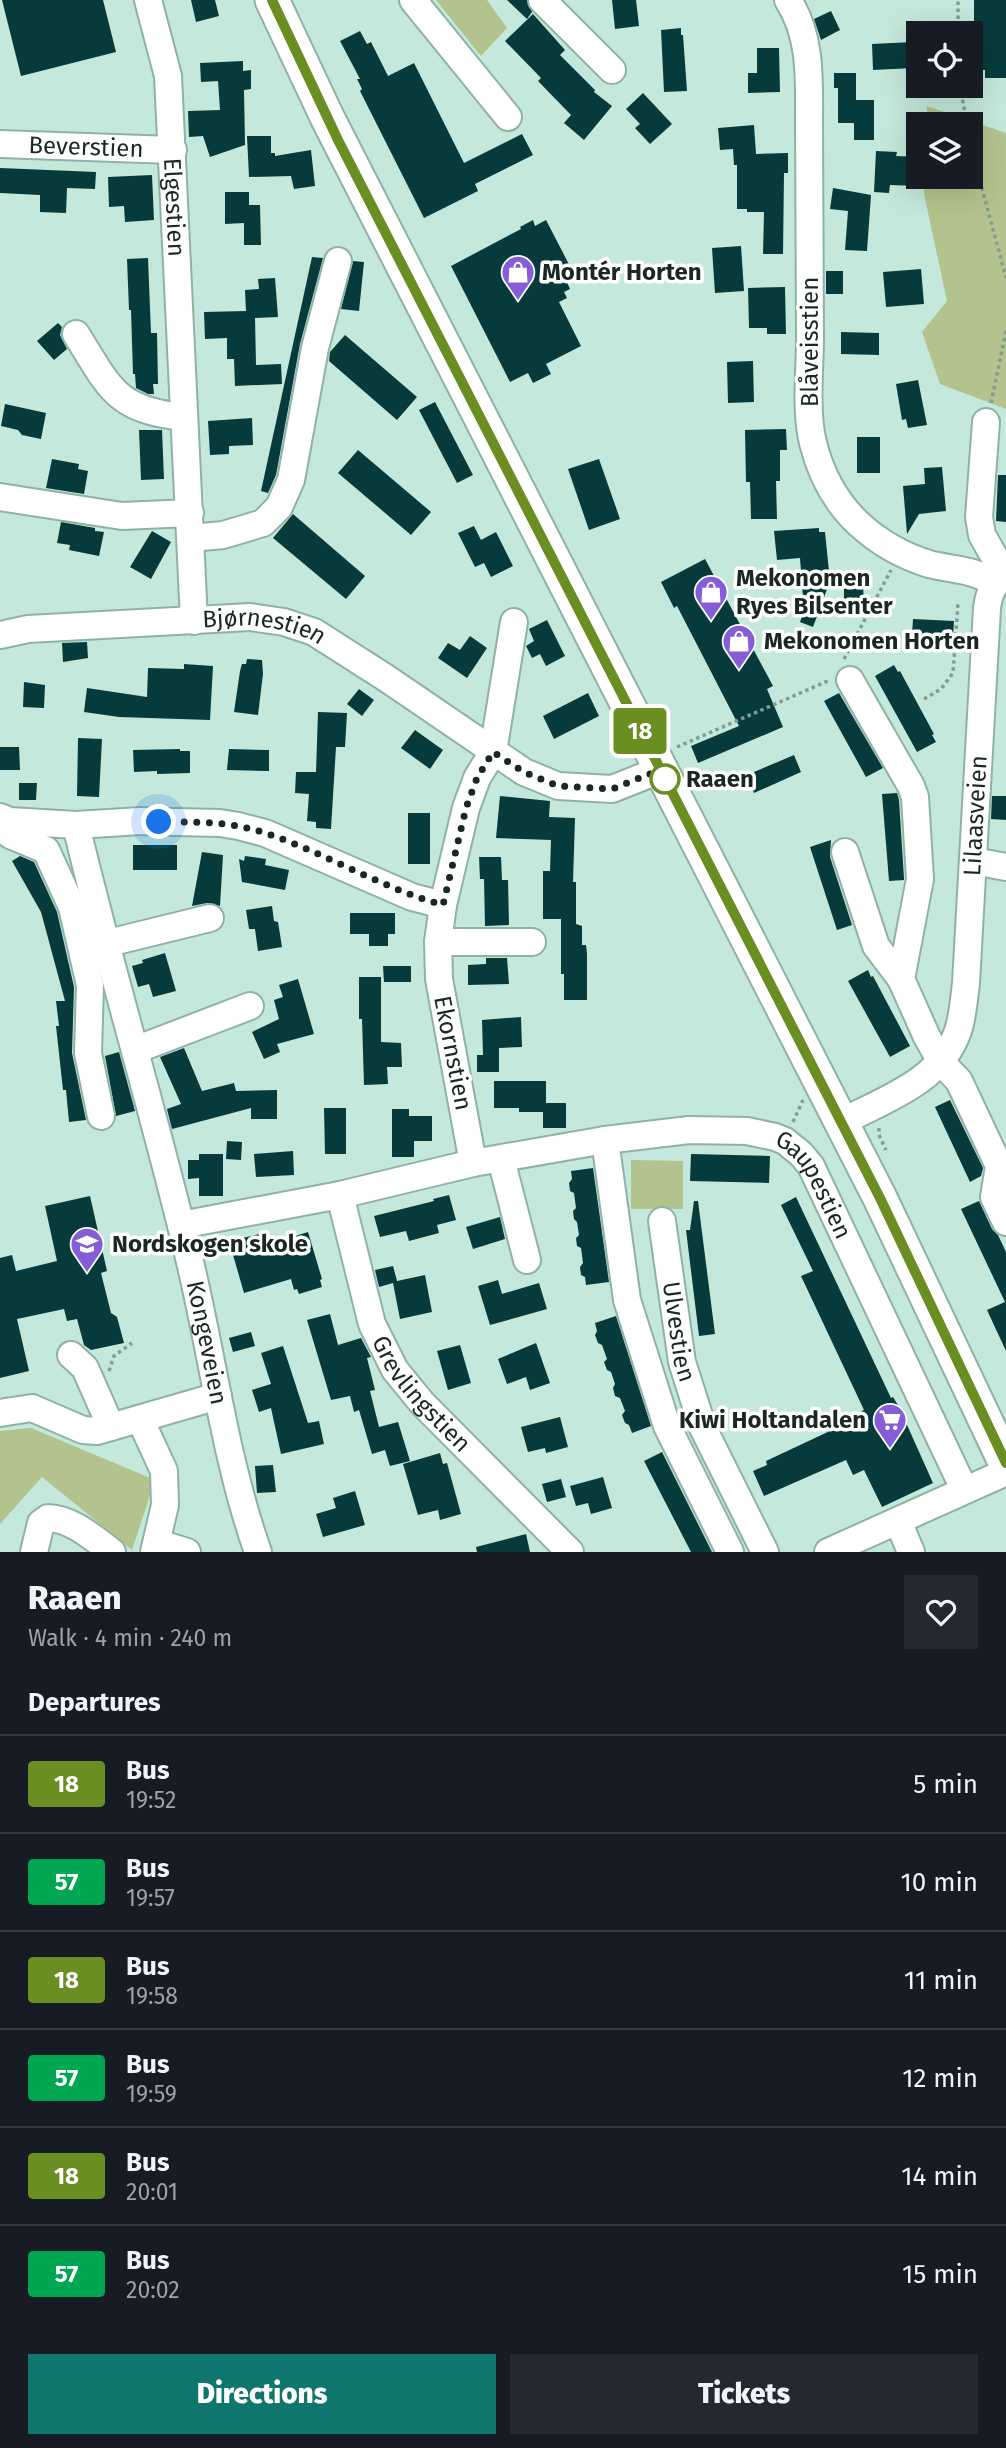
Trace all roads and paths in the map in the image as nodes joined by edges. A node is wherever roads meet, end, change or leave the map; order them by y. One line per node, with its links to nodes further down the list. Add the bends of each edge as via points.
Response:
1 (148, 0): 11 (street, Elgestien, via 168,76)
2 (272, 0): 30 (main road, via 327,117)
3 (413, 0): 9 (street)
4 (542, 0): 8 (street)
5 (788, 0): 21 (street, Blåveisstien, via 806,41 809,86 812,440 829,488 844,509)
6 (958, 0): 7 (path)
7 (958, 21)
8 (612, 70)
9 (508, 117)
10 (0, 144): 11 (street, Beverstien)
11 (173, 150): 17 (street, Elgestien)
12 (982, 189): 14 (path)
13 (338, 261): 20 (street, via 315,348 291,480 279,506 263,523 223,535)
14 (1006, 278)
15 (1006, 331): 18 (path)
16 (76, 334): 17 (street, via 121,398 157,414)
17 (184, 417): 20 (street, Elgestien)
18 (986, 422): 22 (street, via 979,517 982,535)
19 (0, 497): 20 (street)
20 (190, 526): 24 (street, Elgestien)
21 (900, 553): 22 (street, Blåveisstien, via 931,564); 27 (path)
22 (1002, 577): 35 (street, Lilaasveien, via 989,594 987,608)
23 (958, 603): 28 (path, via 953,673 941,689)
24 (194, 621): 26 (street, Bjørnestien, via 28,629); 29 (street, Bjørnestien, via 250,617 314,632)
25 (514, 622): 29 (street)
26 (0, 635)
27 (843, 672): 30 (path); 42 (street, via 915,797 920,879)
28 (924, 699)
29 (493, 752): 30 (street, Bjørnestien, via 558,786 612,789); 37 (street, Ekornstien, via 466,808)
30 (668, 759): 48 (main road)
31 (0, 817): 33 (street)
32 (0, 822): 47 (street, via 10,835 46,850 72,907 90,985 88,1053)
33 (76, 825): 37 (street, via 141,821 238,826 265,833 412,897); 41 (street, Kongeveien)
34 (845, 852): 42 (street, via 876,946)
35 (973, 860): 36 (street); 45 (street, Lilaasveien, via 963,1011)
36 (1006, 867)
37 (443, 905): 39 (street, Ekornstien)
38 (210, 918): 41 (street)
39 (438, 942): 40 (street); 52 (street, Ekornstien, via 439,979)
40 (532, 942)
41 (104, 944): 44 (street, Kongeveien)
42 (901, 979): 45 (street)
43 (250, 1006): 44 (street)
44 (135, 1050): 56 (street, Kongeveien)
45 (941, 1062): 48 (street, Lilaasveien, via 907,1089); 55 (street, via 959,1080 999,1166 994,1197)
46 (805, 1096): 50 (path)
47 (101, 1116)
48 (842, 1122): 67 (main road)
49 (605, 1140): 50 (street, Gaupestien, via 722,1129); 51 (street, Gaupestien); 66 (street, via 626,1300)
50 (785, 1142): 69 (street, Gaupestien, via 816,1176)
51 (501, 1159): 52 (street, Gaupestien); 57 (street)
52 (473, 1163): 53 (street, Gaupestien)
53 (340, 1195): 56 (street, Gaupestien); 77 (street, Grevlingstien, via 372,1324 395,1370)
54 (662, 1221): 65 (street, Ulvestien, via 682,1362)
55 (1006, 1222)
56 (181, 1225): 60 (street, Kongeveien)
57 (527, 1260)
58 (132, 1343): 61 (path, via 114,1356)
59 (71, 1355): 61 (street, via 85,1368)
60 (218, 1396): 63 (street); 76 (street, Kongeveien)
61 (99, 1399): 64 (street)
62 (0, 1413): 64 (street, via 32,1408 83,1430)
63 (140, 1419): 64 (street); 71 (street, via 164,1471 165,1505)
64 (111, 1427)
65 (703, 1428): 66 (street); 72 (street, Ulvestien)
66 (674, 1440): 78 (street)
67 (1006, 1464)
68 (1006, 1472): 69 (street)
69 (964, 1489): 70 (street)
70 (898, 1521): 79 (street); 80 (street)
71 (156, 1547): 75 (street)
72 (761, 1551)
73 (34, 1552): 74 (street, via 41,1523 48,1518 65,1521)
74 (112, 1552)
75 (187, 1552)
76 (258, 1552)
77 (570, 1552)
78 (730, 1552)
79 (828, 1552)
80 (911, 1552)

